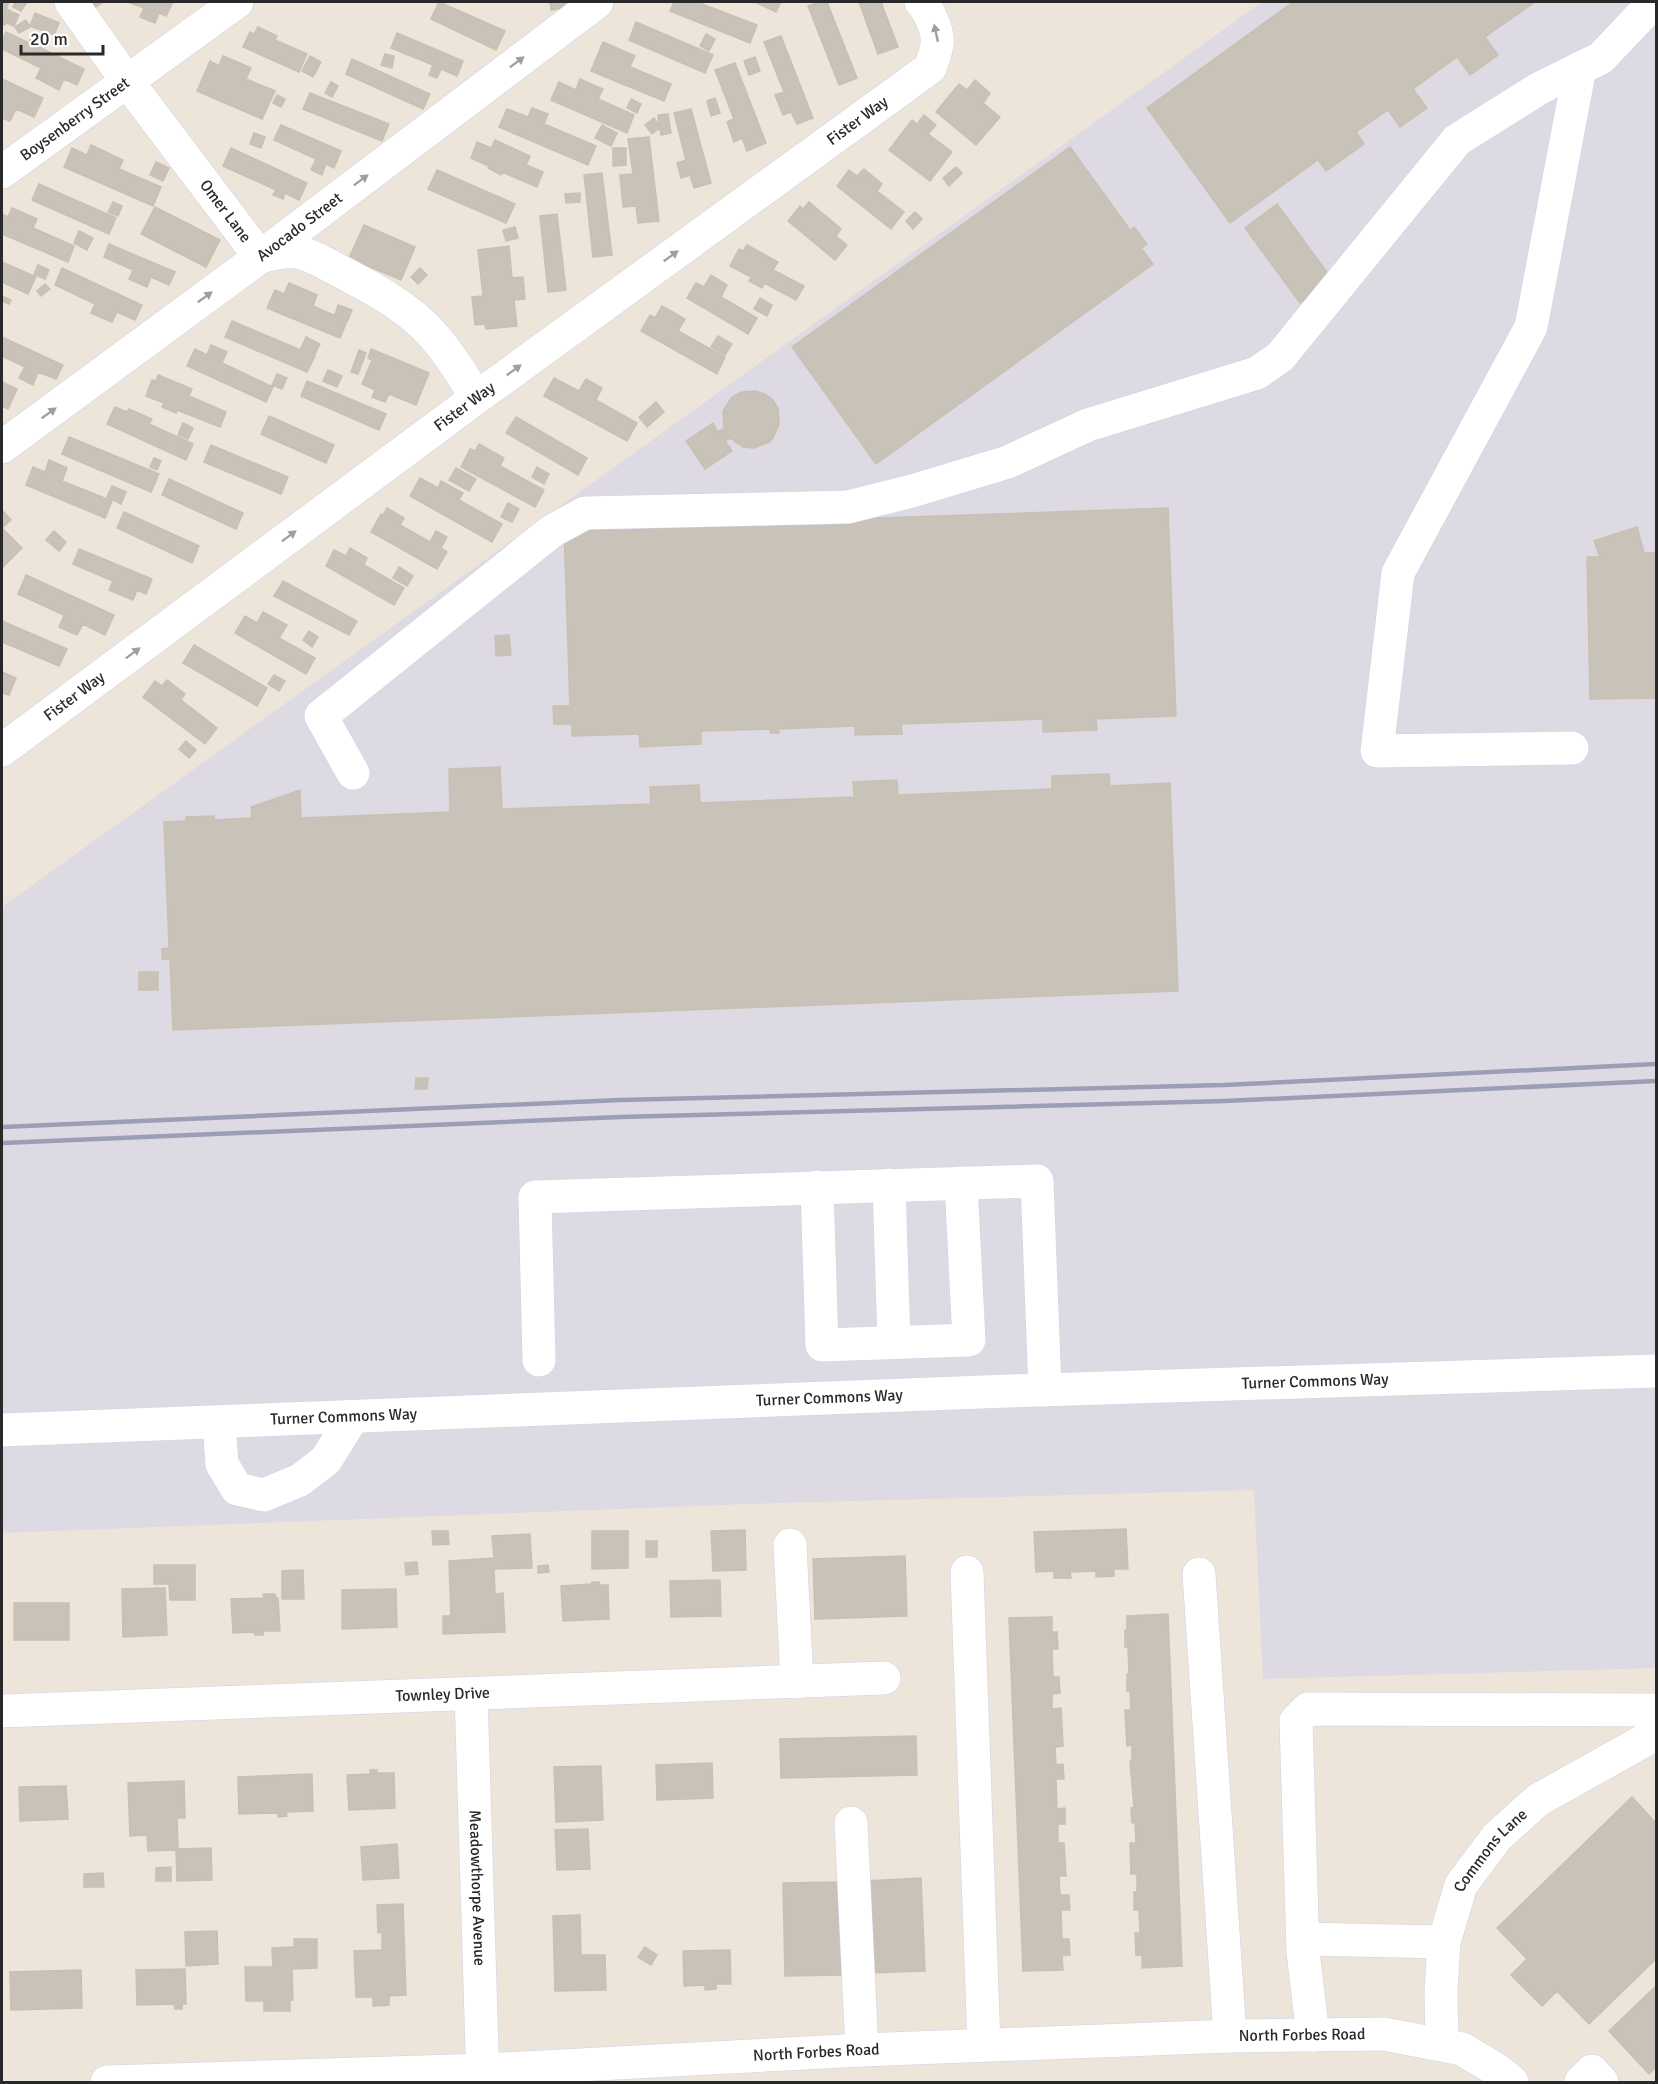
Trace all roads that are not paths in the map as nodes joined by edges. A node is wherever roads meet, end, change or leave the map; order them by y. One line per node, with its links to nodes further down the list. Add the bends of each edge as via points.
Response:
1 (70, 2): 7 (street, Omer Lane)
2 (237, 2): 7 (street, Boysenberry Street)
3 (597, 2): 9 (street, Avocado Street, one-way to 3)
4 (921, 2): 10 (street, Fister Way, one-way to 4, via 930,68 938,47 938,32)
5 (1654, 2): 6 (street, via 1601,58)
6 (1580, 68): 12 (street, via 1531,327 1398,573 1377,751); 14 (street, via 1457,140 1280,357 1257,373 1088,425 1008,462 848,507 585,513 552,531 321,716)
7 (127, 81): 8 (street, Boysenberry Street); 9 (street, Omer Lane)
8 (2, 172)
9 (260, 256): 10 (street, Omer Lane, via 295,252 310,256 401,307 431,332 456,362); 11 (street, Avocado Street, one-way to 9)
10 (476, 398): 13 (street, Fister Way, one-way to 10)
11 (2, 447)
12 (1572, 748)
13 (2, 750)
14 (353, 773)
15 (961, 1183): 16 (street); 18 (street, via 969,1340); 21 (street, via 1037,1181)
16 (889, 1185): 17 (street); 18 (street)
17 (818, 1187): 18 (street, via 822,1345); 19 (street, via 535,1197)
18 (894, 1342)
19 (539, 1360)
20 (1656, 1371): 21 (street, Turner Commons Way)
21 (1044, 1390): 22 (street, Turner Commons Way)
22 (352, 1418): 23 (street, Turner Commons Way); 23 (street, via 326,1460 300,1480 264,1495 237,1489 222,1464)
23 (219, 1422): 24 (street, Turner Commons Way)
24 (2, 1430)
25 (790, 1545): 29 (street)
26 (967, 1572): 40 (street)
27 (1198, 1574): 38 (street)
28 (884, 1678): 29 (street, Townley Drive)
29 (797, 1682): 30 (street, Townley Drive)
30 (471, 1693): 32 (street, Townley Drive); 42 (street, Meadowthorpe Avenue)
31 (1656, 1710): 35 (street, via 1308,1709 1296,1720)
32 (2, 1711)
33 (1656, 1734): 36 (street, Commons Lane, via 1538,1800 1497,1836 1461,1885)
34 (852, 1823): 41 (street)
35 (1303, 1939): 36 (street); 37 (street)
36 (1444, 1942): 39 (street, Commons Lane)
37 (1313, 2035): 38 (street, North Forbes Road); 39 (street, North Forbes Road, via 1384,2034)
38 (1230, 2036): 40 (street, North Forbes Road)
39 (1442, 2044): 44 (street, North Forbes Road, via 1462,2049)
40 (984, 2045): 41 (street, North Forbes Road)
41 (862, 2050): 42 (street, North Forbes Road)
42 (483, 2076): 43 (street, North Forbes Road)
43 (107, 2082)
44 (1512, 2082)
45 (1581, 2082): 46 (street, via 1592,2071)
46 (1602, 2082)

